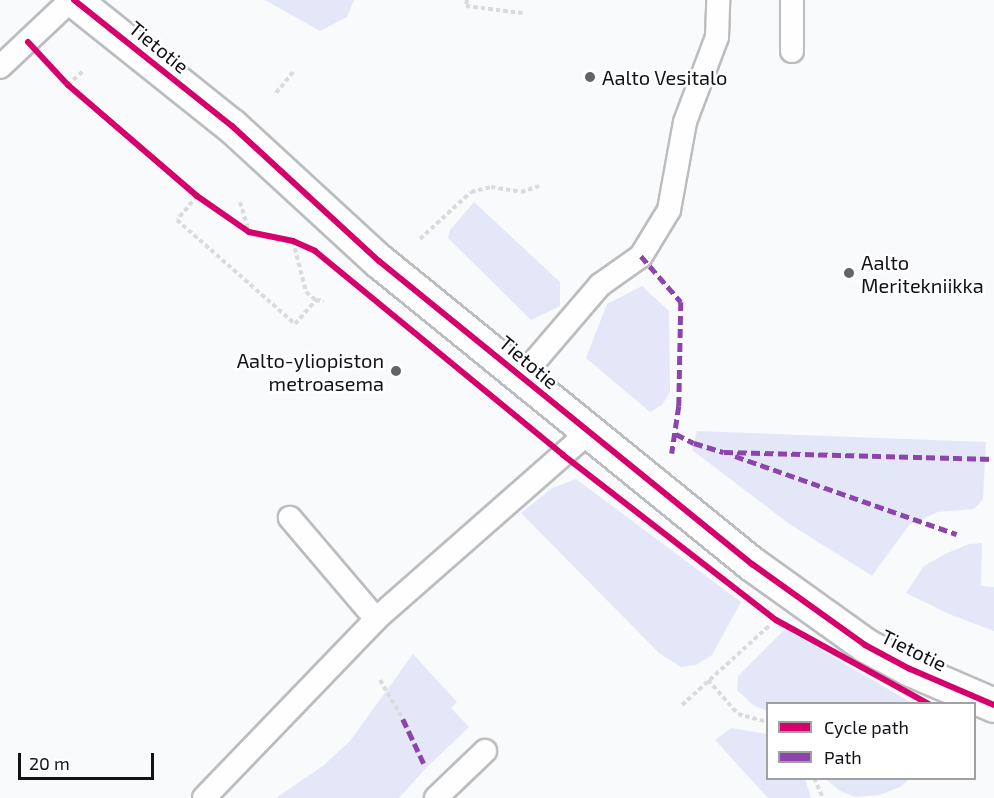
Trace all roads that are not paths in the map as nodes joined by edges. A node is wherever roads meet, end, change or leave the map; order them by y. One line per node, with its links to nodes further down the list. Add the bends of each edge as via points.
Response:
1 (72, 0): 5 (lane); 6 (street, Tietotie, via 232,126 379,261)
2 (718, 0): 6 (lane, via 717,37 685,122 669,210 641,256 600,285)
3 (792, 0): 4 (lane)
4 (792, 51)
5 (0, 67)
6 (522, 376): 7 (street, Tietotie)
7 (588, 433): 9 (lane); 10 (street, Tietotie, via 752,564 865,645)
8 (290, 518): 9 (lane)
9 (376, 619): 12 (lane)
10 (994, 705)
11 (485, 752): 13 (lane)
12 (204, 798)
13 (436, 798)

